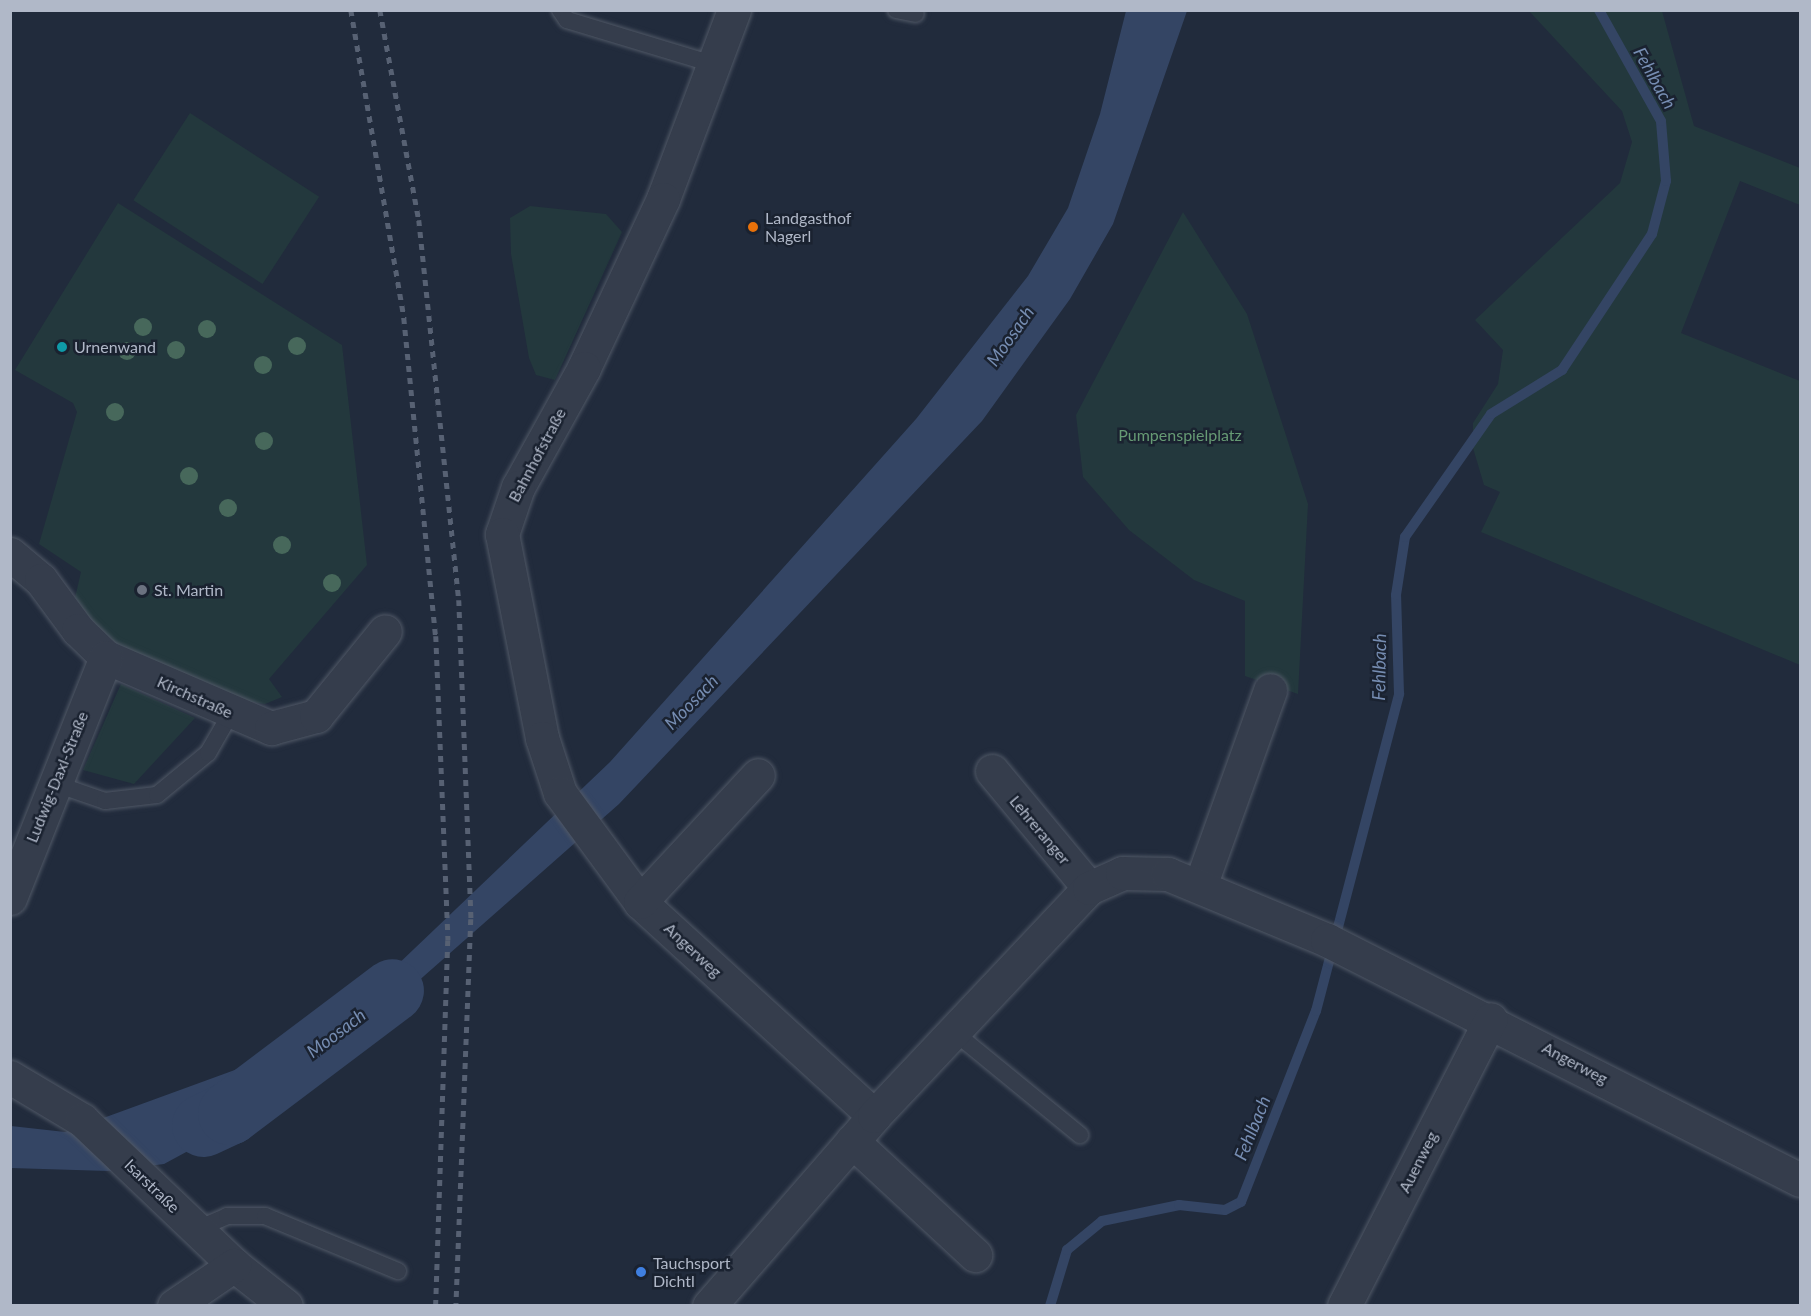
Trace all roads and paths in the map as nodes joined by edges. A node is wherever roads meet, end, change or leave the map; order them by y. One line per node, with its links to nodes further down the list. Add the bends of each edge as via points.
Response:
1 (560, 10): 5 (lane, via 567,20)
2 (734, 10): 5 (street, Bahnhofstraße)
3 (896, 10): 4 (lane)
4 (916, 14)
5 (716, 65): 17 (street, Bahnhofstraße, via 626,284 518,487 502,534 542,738 560,793 600,854)
6 (10, 554): 8 (street, Kirchstraße, via 41,580 78,630)
7 (385, 631): 10 (street, Kirchstraße, via 316,716 303,723 271,728)
8 (106, 657): 10 (street, Kirchstraße); 13 (street, Ludwig-Daxl-Straße)
9 (1270, 690): 14 (street)
10 (231, 713): 13 (lane, via 208,753 157,795 105,801)
11 (992, 771): 15 (street, Lehreranger)
12 (758, 775): 17 (street)
13 (52, 783): 16 (street, Ludwig-Daxl-Straße)
14 (1200, 886): 15 (street, Angerweg, via 1149,872 1122,873); 18 (street, Angerweg, via 1337,944)
15 (1089, 888): 19 (street, Angerweg)
16 (10, 898)
17 (639, 902): 21 (street, Angerweg)
18 (1491, 1019): 24 (street, Angerweg); 32 (street, Auenweg)
19 (954, 1032): 21 (street, Angerweg); 22 (lane)
20 (10, 1077): 25 (street, Isarstraße, via 82,1120)
21 (874, 1116): 23 (street, Angerweg)
22 (1080, 1135)
23 (852, 1141): 26 (street); 31 (street, Angerweg)
24 (1800, 1180)
25 (196, 1229): 27 (street, Isarstraße); 28 (lane, via 227,1216 265,1216)
26 (975, 1255)
27 (234, 1265): 29 (street); 30 (street, Isarstraße)
28 (398, 1270)
29 (174, 1305)
30 (286, 1305)
31 (709, 1305)
32 (1344, 1305)

